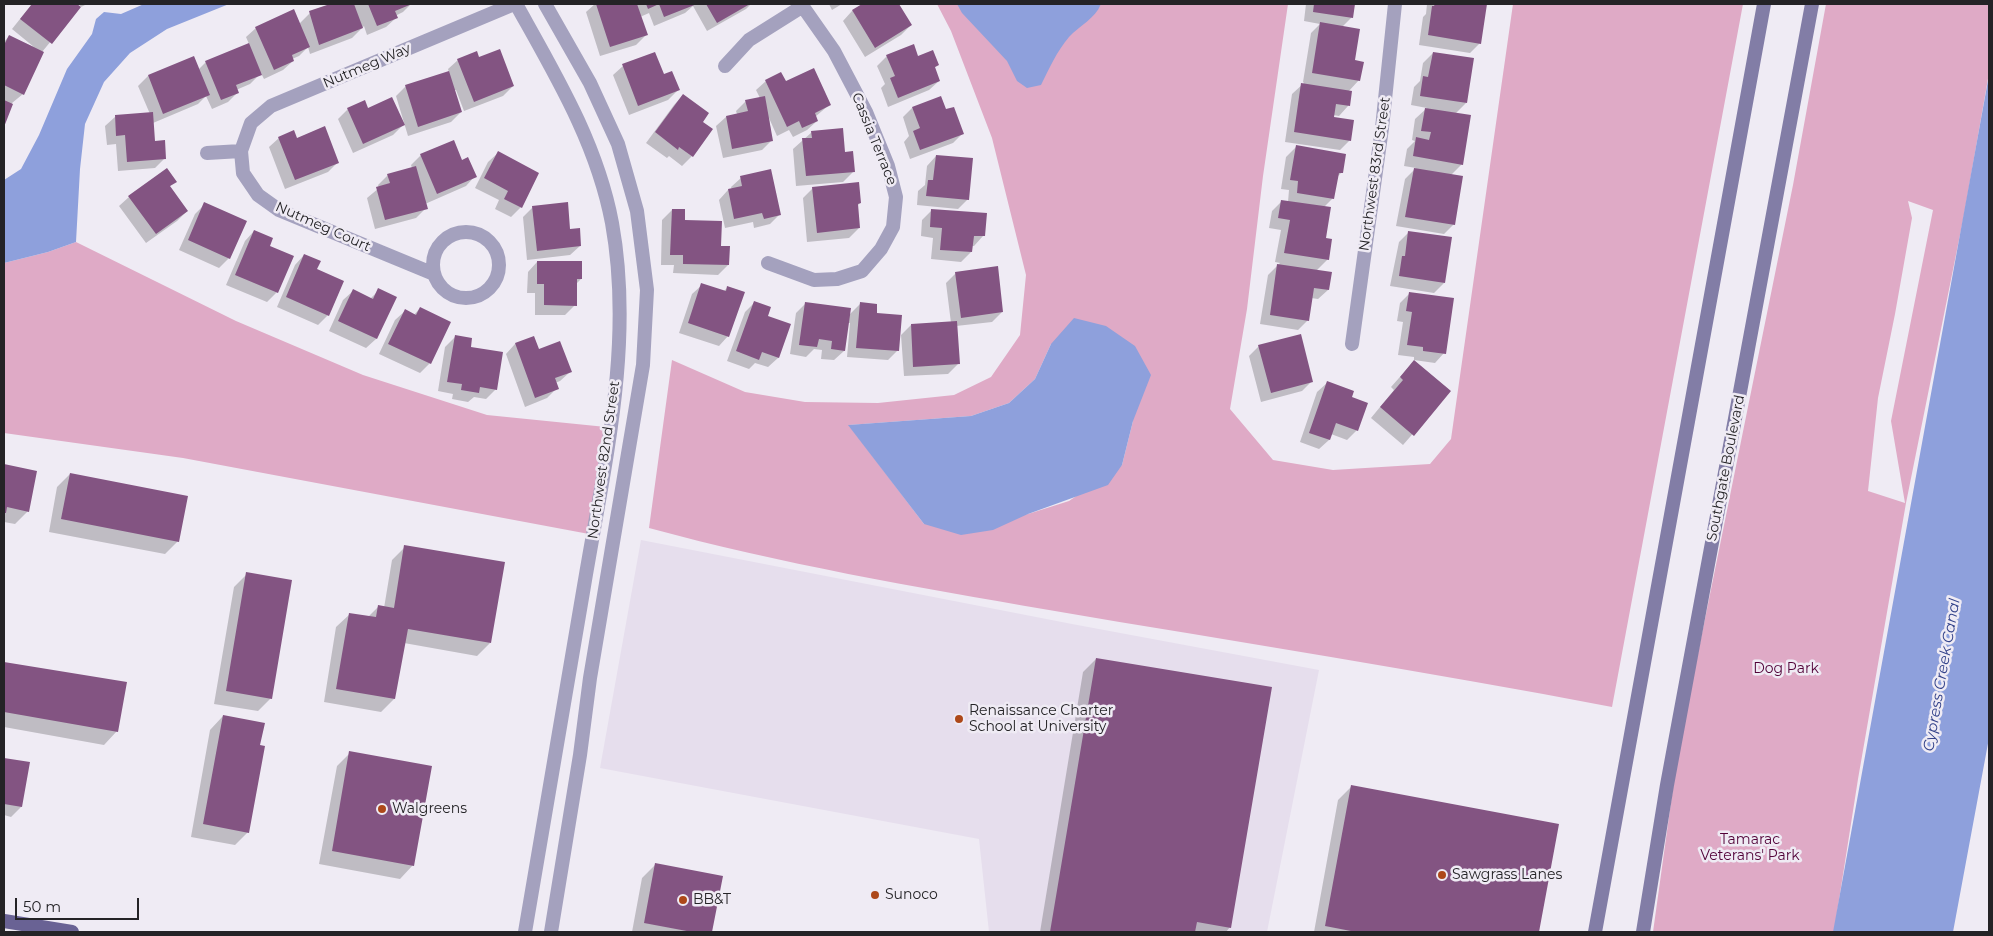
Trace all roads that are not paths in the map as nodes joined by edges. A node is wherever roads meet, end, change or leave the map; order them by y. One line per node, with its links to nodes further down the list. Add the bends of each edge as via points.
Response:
1 (515, 4): 8 (street, Nutmeg Way, via 271,106 251,123); 15 (street, Northwest 82nd Street, via 571,103 594,159 612,222 621,292 614,412)
2 (546, 4): 16 (street, Northwest 82nd Street, via 590,83 618,144 637,211 647,290 643,365)
3 (1395, 4): 12 (street, Northwest 83rd Street, via 1381,138)
4 (1764, 4): 17 (main road)
5 (1812, 4): 18 (main road, Southgate Boulevard, via 1669,775)
6 (802, 5): 7 (street, via 749,40); 10 (street, Cassia Terrace, via 834,52 866,112 888,166 896,197 893,226 881,248 862,270 837,279 814,280)
7 (726, 66)
8 (241, 151): 9 (street); 11 (street, Nutmeg Court, via 243,173 258,195 279,210)
9 (207, 153)
10 (768, 263)
11 (434, 274): 11 (street, Nutmeg Court, via 450,294 476,297 493,284 499,265 497,254 483,236 461,232 442,242 433,263)
12 (1352, 344)
13 (4, 920): 14 (main road)
14 (72, 932)
15 (525, 932)
16 (551, 932)
17 (1595, 932)
18 (1643, 932)

